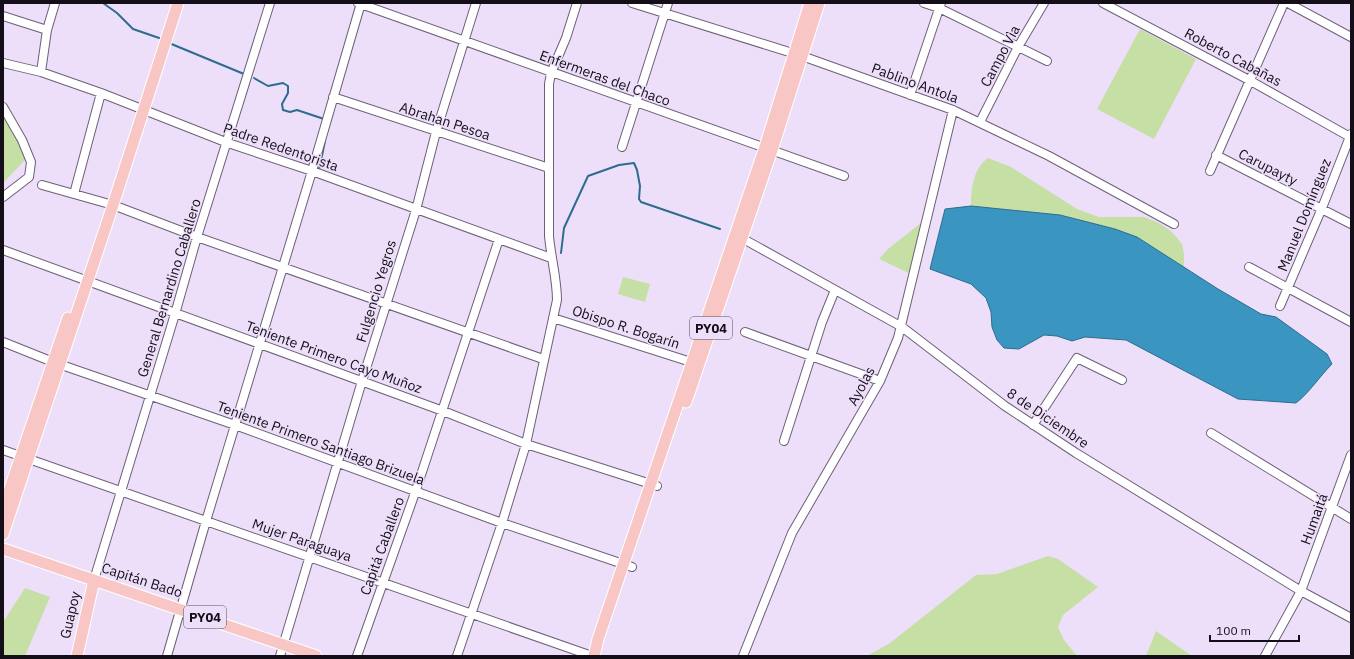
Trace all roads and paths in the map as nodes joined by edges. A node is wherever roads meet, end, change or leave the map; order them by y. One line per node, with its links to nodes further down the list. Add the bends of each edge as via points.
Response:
1 (55, 3): 21 (street)
2 (172, 3): 20 (main road)
3 (178, 3): 20 (main road)
4 (270, 3): 41 (street, General Bernardino Caballero)
5 (360, 3): 23 (street, Enfermeras del Chaco); 33 (street)
6 (476, 3): 23 (street, Fulgencio Yegros)
7 (577, 3): 29 (street)
8 (632, 3): 18 (street, Pablino Antola)
9 (668, 3): 18 (street)
10 (810, 3): 25 (main road, PY04)
11 (819, 3): 25 (main road, PY04)
12 (924, 3): 17 (street)
13 (1044, 3): 24 (street, Campo Vìa)
14 (1103, 3): 30 (street, Roberto Cabañas)
15 (1284, 3): 30 (street)
16 (1288, 3): 22 (street)
17 (940, 6): 24 (street); 32 (street)
18 (664, 13): 25 (street, Pablino Antola); 34 (street)
19 (3, 16): 21 (street)
20 (167, 29): 36 (main road)
21 (47, 30): 28 (street)
22 (1351, 37)
23 (464, 41): 29 (street, Enfermeras del Chaco); 39 (street, Fulgencio Yegros)
24 (1018, 47): 26 (street); 38 (street, Campo Vìa)
25 (798, 54): 32 (street, Pablino Antola); 43 (main road, PY04)
26 (1047, 61)
27 (3, 63): 28 (street, Padre Redentorista)
28 (42, 72): 31 (street, Padre Redentorista)
29 (551, 73): 34 (street, Enfermeras del Chaco); 45 (street)
30 (1249, 80): 40 (street, Roberto Cabañas); 44 (street)
31 (101, 93): 36 (street, Padre Redentorista); 50 (street)
32 (910, 95): 37 (street, Pablino Antola)
33 (333, 97): 39 (street, Abrahan Pesoa); 46 (street)
34 (635, 103): 42 (street); 43 (street, Enfermeras del Chaco)
35 (3, 107): 51 (street, via 31,162 29,176)
36 (141, 109): 41 (street, Padre Redentorista); 52 (main road)
37 (952, 110): 38 (street, Pablino Antola); 72 (street, Ayolas)
38 (980, 122): 55 (street, Pablino Antola)
39 (436, 132): 45 (street, Abrahan Pesoa); 54 (street, Fulgencio Yegros)
40 (1350, 136): 53 (street, Manuel Domínguez)
41 (228, 143): 46 (street, Padre Redentorista); 57 (street, General Bernardino Caballero)
42 (622, 147)
43 (769, 148): 48 (street, Enfermeras del Chaco); 58 (main road, PY04)
44 (1216, 155): 47 (street); 53 (street, Carupayty)
45 (549, 168): 61 (street)
46 (312, 171): 54 (street, Padre Redentorista); 62 (street)
47 (1210, 171)
48 (844, 176)
49 (42, 185): 50 (street)
50 (74, 194): 52 (street)
51 (3, 197)
52 (110, 204): 57 (street); 64 (main road)
53 (1322, 208): 56 (street, Carupayty); 65 (street, Manuel Domínguez)
54 (416, 210): 59 (street, Padre Redentorista); 67 (street, Fulgencio Yegros)
55 (1174, 224)
56 (1351, 224)
57 (197, 237): 62 (street); 69 (street, General Bernardino Caballero)
58 (738, 237): 66 (street, 8 de Diciembre); 79 (main road, PY04); 95 (main road, PY04)
59 (499, 239): 61 (street, Padre Redentorista); 74 (street, Capitá Caballero)
60 (3, 250): 64 (street, Teniente Primero Cayo Muñoz)
61 (551, 258): 70 (street, via 557,285)
62 (284, 267): 67 (street); 76 (street)
63 (1249, 267): 65 (street)
64 (84, 280): 69 (street, Teniente Primero Cayo Muñoz); 80 (main road)
65 (1288, 288): 68 (street, Manuel Domínguez); 71 (street)
66 (835, 290): 72 (street, 8 de Diciembre); 77 (street)
67 (386, 304): 74 (street); 82 (street, Fulgencio Yegros)
68 (1280, 306)
69 (175, 314): 76 (street, Teniente Primero Cayo Muñoz); 84 (street, General Bernardino Caballero)
70 (553, 318): 78 (street); 79 (street, Obispo R. Bogarín)
71 (1351, 322)
72 (902, 327): 83 (street, Ayolas); 86 (street, 8 de Diciembre)
73 (745, 332): 77 (street)
74 (469, 333): 78 (street); 85 (street, Capitá Caballero)
75 (3, 342): 80 (street, Teniente Primero Santiago Brizuela)
76 (260, 344): 82 (street, Teniente Primero Cayo Muñoz); 87 (street)
77 (812, 356): 83 (street); 89 (street)
78 (543, 359): 90 (street)
79 (691, 362): 95 (main road, PY04)
80 (57, 363): 84 (street, Teniente Primero Santiago Brizuela); 93 (main road)
81 (1122, 380): 86 (street, via 1077,358)
82 (362, 381): 85 (street, Teniente Primero Cayo Muñoz); 94 (street, Fulgencio Yegros)
83 (880, 381): 121 (street, Ayolas, via 792,533)
84 (150, 396): 87 (street, Teniente Primero Santiago Brizuela); 97 (street, General Bernardino Caballero)
85 (443, 411): 90 (street, Teniente Primero Cayo Muñoz); 96 (street, Capitá Caballero)
86 (1033, 425): 109 (street, 8 de Diciembre)
87 (236, 426): 94 (street, Teniente Primero Santiago Brizuela); 101 (street)
88 (1211, 433): 98 (street)
89 (784, 442)
90 (526, 444): 95 (street, Teniente Primero Cayo Muñoz); 102 (street)
91 (3, 450): 93 (street, Mujer Paraguaya)
92 (1351, 455): 98 (street, Humaitá)
93 (25, 458): 97 (street, Mujer Paraguaya); 99 (main road); 103 (main road)
94 (338, 463): 96 (street, Teniente Primero Santiago Brizuela); 105 (street, Fulgencio Yegros)
95 (654, 485): 106 (main road, PY04)
96 (416, 490): 102 (street, Teniente Primero Santiago Brizuela); 108 (street, Capitá Caballero)
97 (121, 491): 101 (street, Mujer Paraguaya); 107 (street, General Bernardino Caballero)
98 (1332, 508): 100 (street); 109 (street, Humaitá)
99 (3, 509)
100 (1351, 519)
101 (206, 521): 105 (street, Mujer Paraguaya); 110 (street)
102 (502, 523): 106 (street, Teniente Primero Santiago Brizuela); 111 (street)
103 (3, 534)
104 (3, 549): 107 (main road, Capitán Bado)
105 (310, 557): 108 (street, Mujer Paraguaya); 113 (street, Fulgencio Yegros)
106 (628, 566): 114 (main road, PY04, via 602,641)
107 (94, 580): 110 (main road, Capitán Bado / PY04); 115 (main road, Guapoy)
108 (382, 582): 111 (street, Mujer Paraguaya); 119 (street, Capitá Caballero)
109 (1301, 591): 112 (street, 8 de Diciembre); 122 (street, Humaitá)
110 (181, 609): 113 (main road, Capitán Bado / PY04); 116 (street)
111 (470, 614): 114 (street, Mujer Paraguaya); 120 (street)
112 (1351, 618)
113 (284, 644): 117 (street, Fulgencio Yegros); 118 (main road, Capitán Bado / PY04)
114 (594, 654)
115 (77, 656)
116 (168, 656)
117 (280, 656)
118 (316, 656)
119 (357, 656)
120 (457, 656)
121 (743, 656)
122 (1265, 656)

